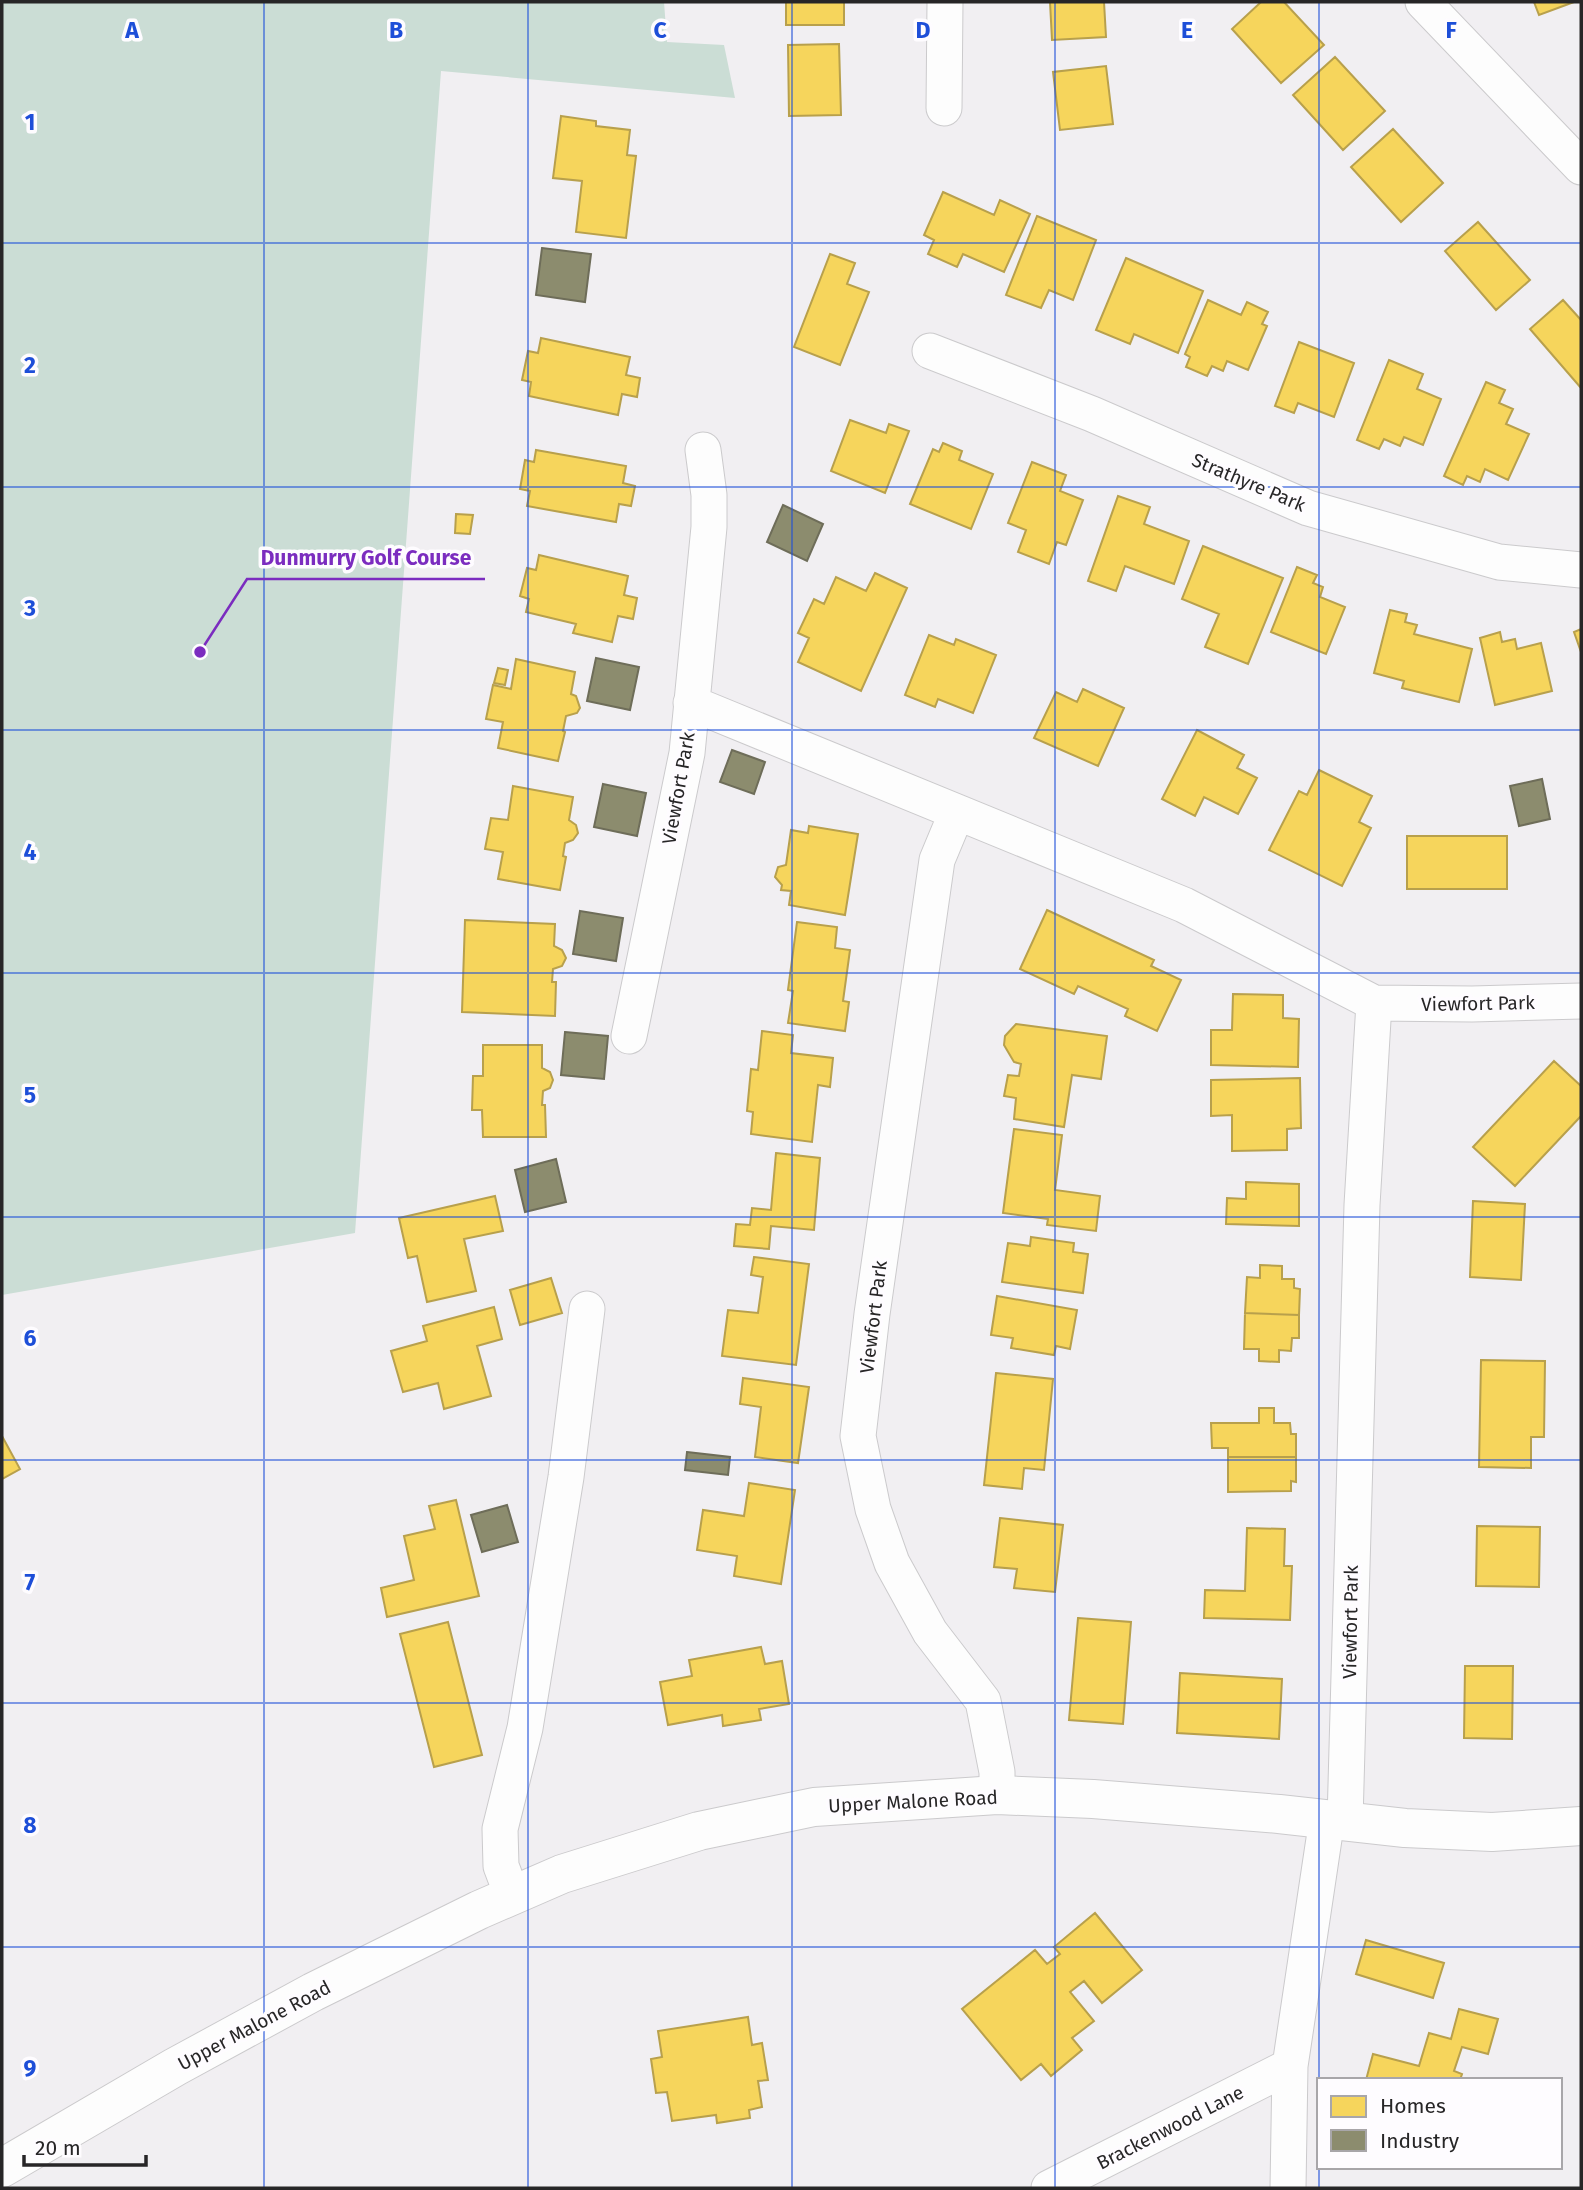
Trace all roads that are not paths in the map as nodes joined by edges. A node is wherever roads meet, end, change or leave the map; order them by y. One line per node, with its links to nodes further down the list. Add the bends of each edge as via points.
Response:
1 (945, 2): 3 (street)
2 (1423, 2): 4 (street)
3 (944, 108)
4 (1581, 167)
5 (930, 351): 7 (street, Strathyre Park, via 1092,414 1308,508 1499,562)
6 (703, 450): 8 (street, Viewfort Park, via 709,527)
7 (1581, 570)
8 (691, 703): 9 (street, Viewfort Park); 12 (street, Viewfort Park, via 687,753)
9 (957, 812): 11 (street, Viewfort Park, via 1184,905); 14 (street, Viewfort Park, via 937,860 858,1436 873,1509 892,1563 930,1632 983,1700)
10 (1581, 1001): 11 (street, Viewfort Park)
11 (1374, 1003): 15 (street, Viewfort Park)
12 (629, 1036)
13 (587, 1309): 17 (street, via 566,1477 525,1728 500,1829 501,1866)
14 (997, 1795): 15 (main road, Upper Malone Road); 17 (main road, Upper Malone Road, via 814,1807 687,1835 562,1874)
15 (1336, 1820): 16 (main road, Upper Malone Road, via 1492,1832); 18 (street)
16 (1581, 1826)
17 (512, 1895): 19 (main road, Upper Malone Road, via 313,1992)
18 (1290, 2066): 20 (street, Brackenwood Lane); 21 (street)
19 (2, 2168)
20 (1049, 2188)
21 (1288, 2188)

